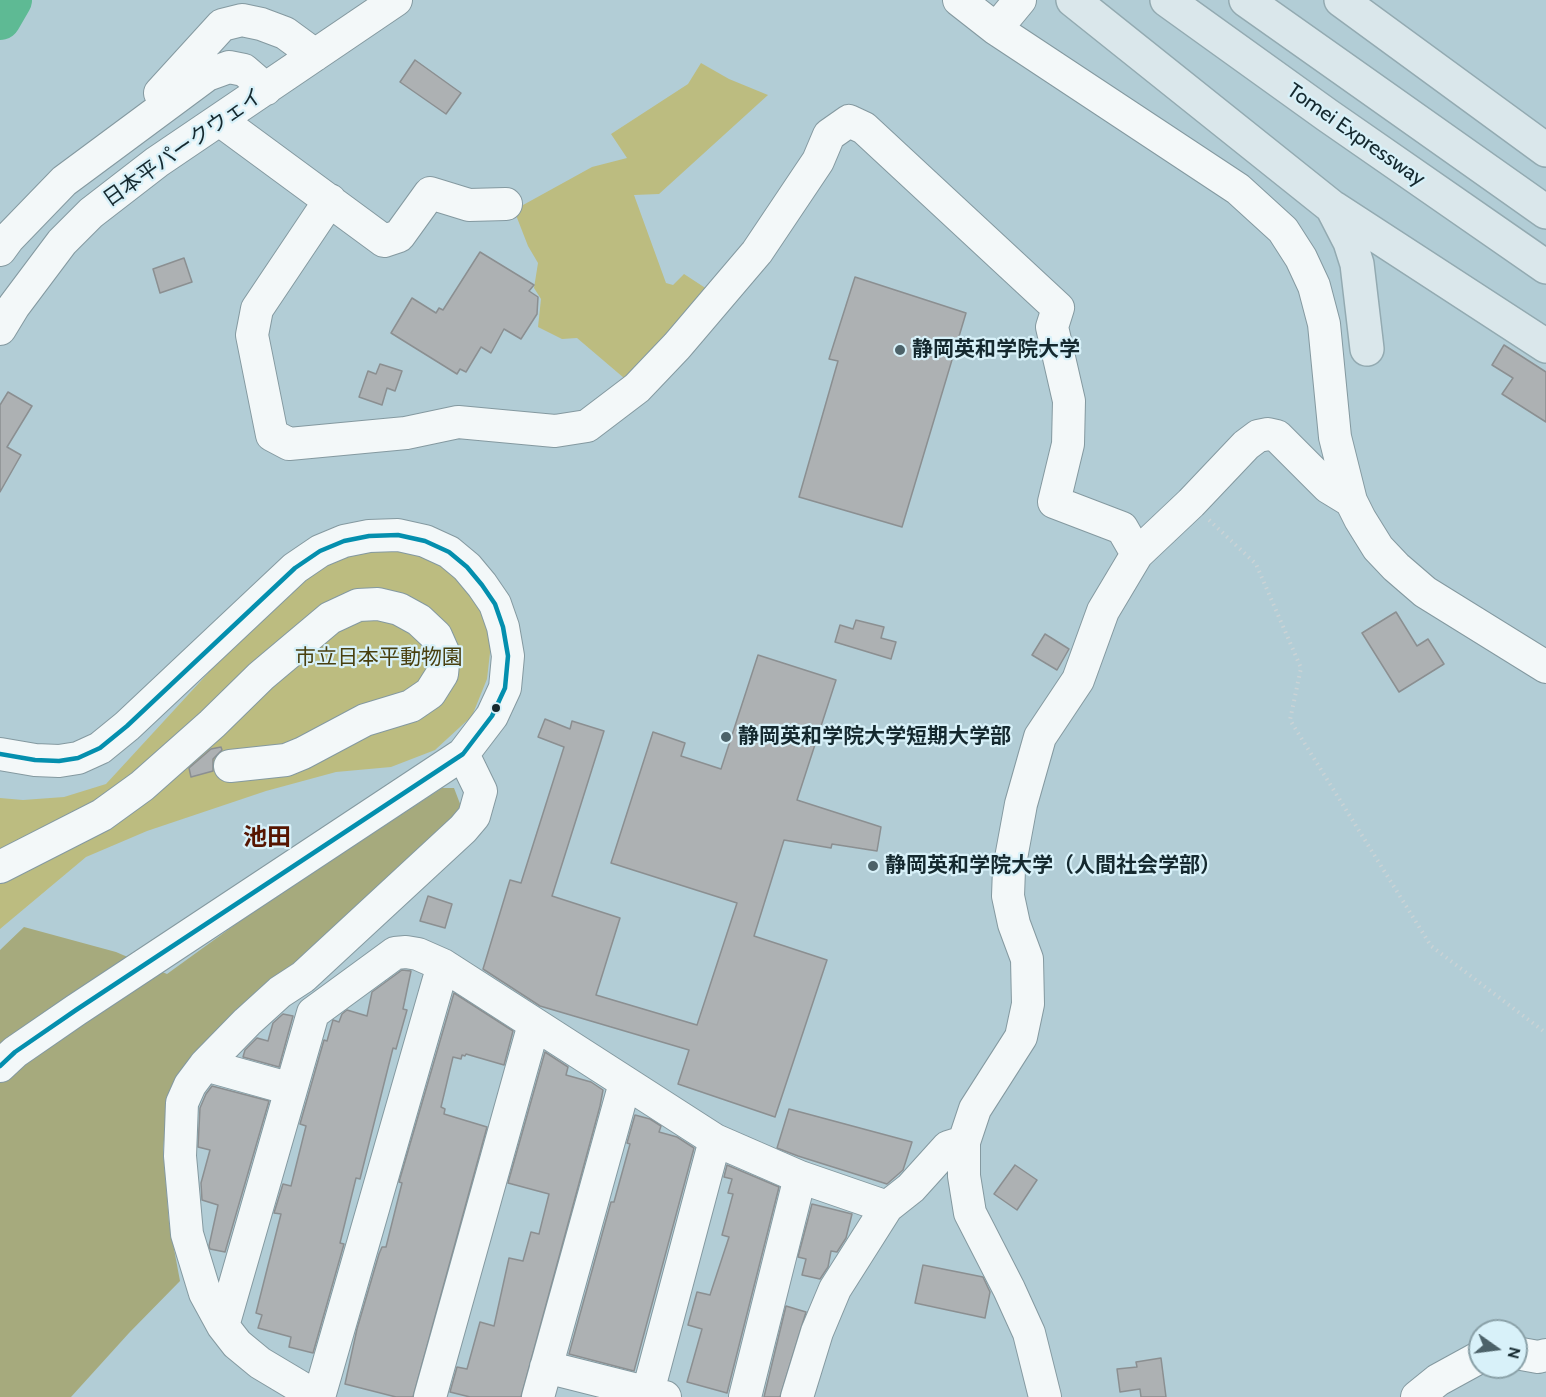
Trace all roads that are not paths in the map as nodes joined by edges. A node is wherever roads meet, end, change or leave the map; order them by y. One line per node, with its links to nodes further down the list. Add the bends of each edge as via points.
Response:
1 (396, 0): 9 (street, 日本平パークウェイ)
2 (959, 0): 8 (street)
3 (1020, 0): 8 (street)
4 (1073, 0): 16 (highway)
5 (1167, 0): 19 (highway, Tomei Expressway)
6 (1246, 0): 17 (highway)
7 (1341, 0): 13 (highway)
8 (996, 29): 23 (street, via 1238,189 1282,230 1314,286 1324,324 1335,437)
9 (315, 56): 10 (street, 日本平パークウェイ); 12 (street, via 285,33 261,24 242,20 222,25)
10 (266, 90): 11 (street, 日本平パークウェイ); 12 (street, via 244,70 229,67 207,75)
11 (221, 120): 14 (street); 20 (street, 日本平パークウェイ, via 157,162 92,213 62,242)
12 (112, 145): 18 (street, via 64,181)
13 (1546, 150)
14 (330, 200): 15 (street, via 384,241 399,236 430,194 469,205); 24 (street, via 257,309 252,335 272,435 289,444 406,433 458,422 555,431 587,426 637,388 757,252 818,161 829,135 849,121 864,128 1058,308 1052,327 1069,401 1068,444 1054,502 1122,528)
15 (506, 204)
16 (1332, 207): 21 (highway); 22 (highway, via 1357,264)
17 (1546, 212)
18 (0, 250)
19 (1546, 267)
20 (0, 329)
21 (1546, 346)
22 (1367, 349)
23 (1351, 501): 24 (street, via 1328,487 1277,436 1258,436); 25 (street, via 1378,549 1418,586)
24 (1137, 554): 37 (street, via 1103,611 1078,680 1040,737 1021,804 1009,868 1008,896 1027,959 1028,1004 1021,1037 975,1109)
25 (1546, 667)
26 (0, 754): 27 (street, via 59,761 100,748 295,567 344,541 398,535 449,552 467,567 495,604 503,627 508,656 505,688 492,716)
27 (463, 754): 32 (street, via 481,791 474,816 303,977 247,1022); 33 (street, via 76,1010)
28 (230, 766): 29 (street, via 286,760 365,720 411,706 430,693 442,674 444,654 436,636 420,620 378,604 358,605 330,618 142,786 102,815)
29 (0, 867)
30 (443, 965): 31 (street); 35 (street, via 418,954 395,953 313,1013); 46 (street)
31 (534, 1024): 34 (street); 47 (street)
32 (205, 1065): 35 (street); 40 (street, via 182,1102 180,1156 187,1234 206,1293)
33 (0, 1066)
34 (625, 1083): 36 (street); 44 (street)
35 (291, 1089): 40 (street)
36 (714, 1140): 38 (street); 45 (street)
37 (964, 1142): 39 (street, via 948,1147 911,1188); 51 (street, via 970,1213 1029,1333)
38 (800, 1177): 39 (street); 49 (street)
39 (887, 1207): 50 (street, via 835,1289)
40 (224, 1326): 46 (street, via 237,1344 260,1363)
41 (1528, 1355): 42 (street)
42 (1546, 1355)
43 (1468, 1364): 52 (street)
44 (546, 1367): 45 (street); 48 (street)
45 (656, 1394)
46 (318, 1397)
47 (430, 1397)
48 (538, 1397)
49 (745, 1397)
50 (797, 1397)
51 (1045, 1397)
52 (1417, 1397)

